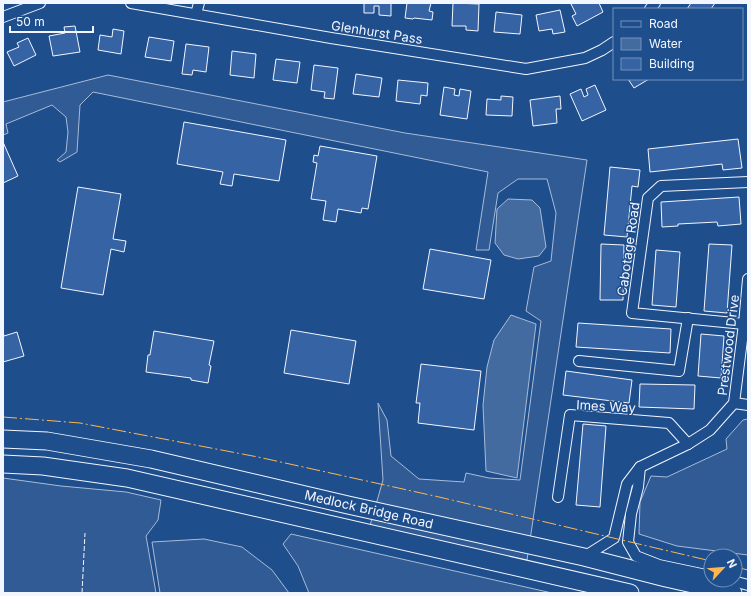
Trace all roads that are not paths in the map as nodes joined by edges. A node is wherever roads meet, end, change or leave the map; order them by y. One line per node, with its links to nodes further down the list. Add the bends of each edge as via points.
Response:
1 (40, 3): 5 (street)
2 (131, 3): 4 (street, Glenhurst Pass)
3 (199, 3): 4 (street)
4 (196, 14): 6 (street, Glenhurst Pass, via 526,69 585,58)
5 (3, 17)
6 (613, 43)
7 (748, 182): 10 (street, Cabotage Road, via 661,186 648,198 632,313)
8 (748, 279): 9 (street, Prestwood Drive)
9 (748, 297): 11 (street, Prestwood Drive)
10 (688, 318): 11 (street); 12 (street, via 679,371)
11 (744, 324): 13 (street, Prestwood Drive)
12 (579, 361)
13 (734, 403): 14 (street); 16 (street, Prestwood Drive, via 710,430)
14 (748, 405)
15 (3, 439): 20 (highway, Medlock Bridge Road, via 47,441 151,459)
16 (688, 444): 18 (street, Prestwood Drive); 19 (street, Imes Way, via 669,423 570,415)
17 (3, 464): 22 (highway, Medlock Bridge Road, via 43,466 127,478)
18 (640, 466): 20 (street, Prestwood Drive, via 627,484 614,538); 21 (street, via 628,542 636,556 659,565)
19 (558, 497)
20 (584, 556): 23 (highway, Medlock Bridge Road)
21 (703, 574)
22 (630, 593)
23 (733, 593)

